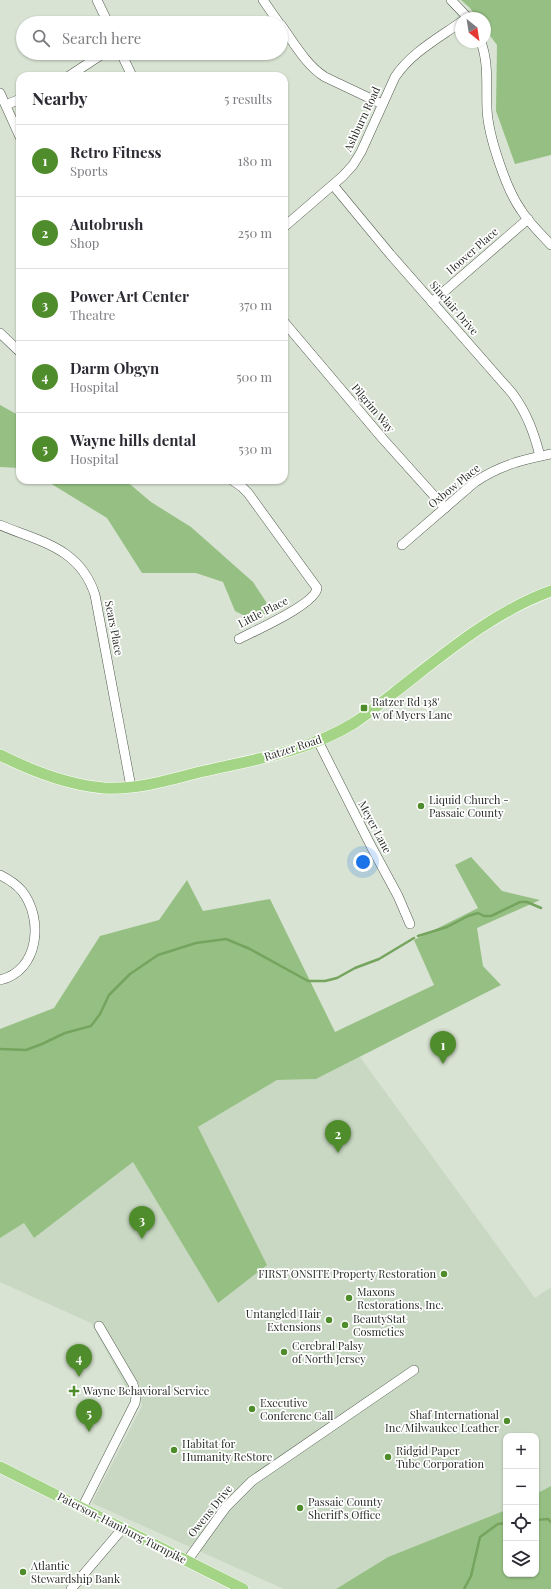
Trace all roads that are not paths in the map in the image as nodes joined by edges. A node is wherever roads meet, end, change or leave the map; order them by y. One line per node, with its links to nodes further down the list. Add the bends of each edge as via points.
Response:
1 (97, 0): 5 (street)
2 (263, 0): 6 (street)
3 (451, 0): 4 (street)
4 (462, 12)
5 (105, 16)
6 (274, 16)
7 (455, 26): 16 (street, Ashburn Road, via 410,58 395,77)
8 (288, 34): 16 (street, via 318,73)
9 (482, 48): 20 (street, via 488,74 487,109 492,136 508,188)
10 (93, 60): 12 (street)
11 (124, 60): 13 (street)
12 (75, 72)
13 (130, 72)
14 (0, 93): 17 (street)
15 (16, 101): 17 (street)
16 (382, 104): 19 (street, Ashburn Road, via 361,152 353,165)
17 (6, 105): 18 (street)
18 (16, 128)
19 (333, 185): 21 (street, Ashburn Road); 23 (street, Sinclair Drive)
20 (528, 219): 22 (street); 23 (street, Hoover Place)
21 (288, 224)
22 (551, 245)
23 (432, 302): 28 (street, Sinclair Drive, via 521,404 533,429)
24 (288, 327): 30 (street, Pilgrim Way)
25 (0, 333): 26 (street)
26 (16, 348)
27 (551, 454): 28 (street, Oxbow Place)
28 (540, 456): 30 (street, Oxbow Place, via 517,461 488,473)
29 (238, 484): 34 (street, Little Place, via 248,493 316,584 317,592 293,612)
30 (445, 508): 32 (street, Oxbow Place)
31 (0, 525): 37 (street, Sears Place, via 65,552 81,566 92,584)
32 (402, 545)
33 (551, 590): 35 (main road, Ratzer Road, via 495,618 454,646 364,716)
34 (239, 638)
35 (318, 741): 37 (main road, Ratzer Road, via 285,753); 39 (street, Meyer Lane)
36 (0, 755): 37 (main road, Ratzer Road, via 66,782 104,788)
37 (131, 787)
38 (0, 875): 40 (street, via 15,884 27,898 35,931 30,958 14,975)
39 (410, 924)
40 (0, 980)
41 (99, 1326): 44 (street, via 132,1384 136,1397)
42 (414, 1370): 46 (street, Owens Drive, via 252,1481 226,1507)
43 (0, 1467): 44 (main road, Paterson-Hamburg Turnpike)
44 (82, 1508): 45 (main road, Paterson-Hamburg Turnpike)
45 (123, 1528): 46 (main road, Paterson-Hamburg Turnpike); 47 (street)
46 (187, 1561): 48 (main road, Paterson-Hamburg Turnpike)
47 (71, 1589)
48 (243, 1589)

